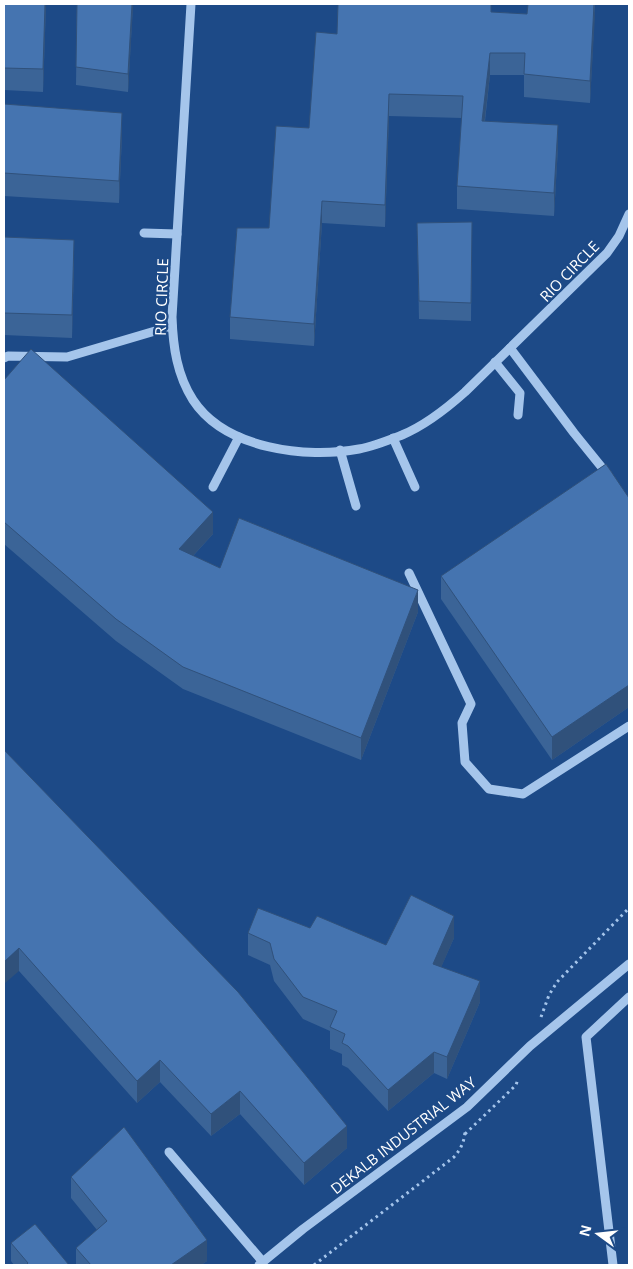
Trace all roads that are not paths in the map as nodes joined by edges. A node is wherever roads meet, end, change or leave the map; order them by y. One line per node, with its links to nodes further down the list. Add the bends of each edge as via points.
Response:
1 (191, 4): 4 (street, RIO CIRCLE)
2 (629, 214): 6 (street, RIO CIRCLE, via 607,253)
3 (144, 233): 4 (street)
4 (176, 234): 5 (street, RIO CIRCLE)
5 (172, 326): 7 (street, via 67,357); 10 (street, RIO CIRCLE, via 177,364 193,401 206,417)
6 (510, 348): 8 (street, RIO CIRCLE); 13 (street)
7 (4, 358)
8 (496, 362): 9 (street, via 520,393); 11 (street, RIO CIRCLE, via 446,409)
9 (518, 415)
10 (240, 437): 12 (street, RIO CIRCLE, via 292,451); 14 (street)
11 (392, 438): 12 (street, RIO CIRCLE, via 359,449); 15 (street)
12 (340, 450): 16 (street)
13 (617, 486)
14 (213, 487)
15 (415, 487)
16 (356, 506)
17 (409, 573): 18 (street, via 471,704 462,722 465,762 489,789 523,794)
18 (629, 726)
19 (629, 964): 22 (street, DEKALB INDUSTRIAL WAY, via 530,1046 467,1107)
20 (629, 997): 23 (street, via 586,1037)
21 (169, 1152): 22 (street)
22 (261, 1263)
23 (613, 1265)

